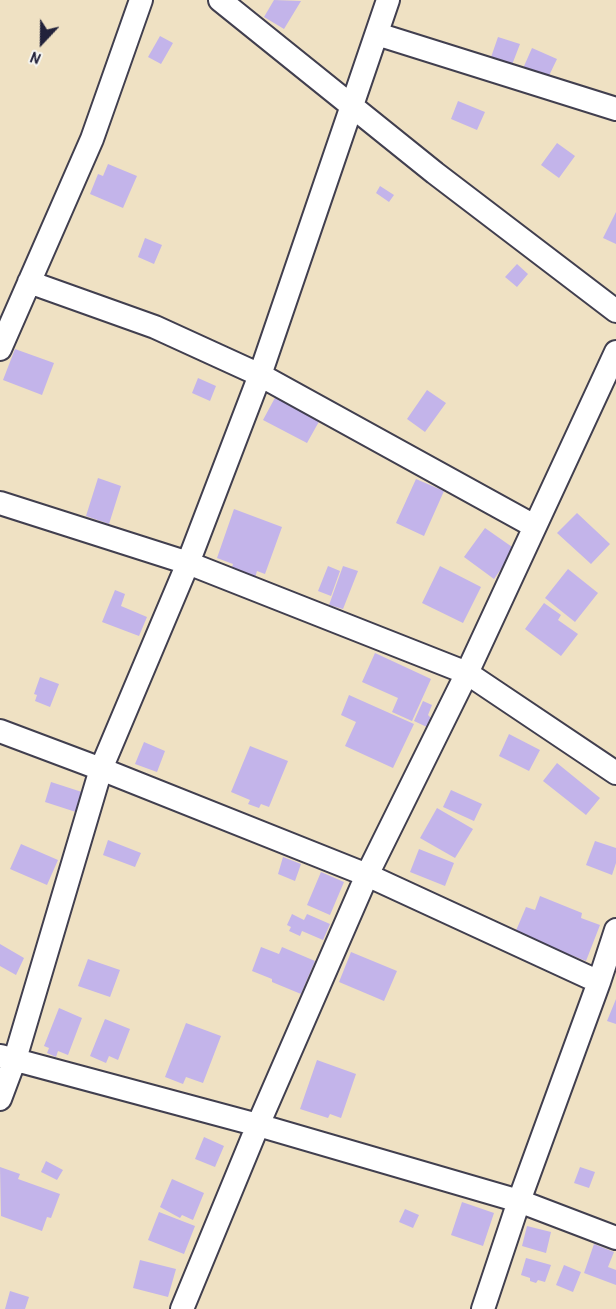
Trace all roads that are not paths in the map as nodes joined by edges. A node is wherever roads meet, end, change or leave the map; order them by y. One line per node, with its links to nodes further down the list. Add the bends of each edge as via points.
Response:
1 (141, 0): 7 (street, via 92,139)
2 (220, 0): 5 (street)
3 (388, 0): 4 (street)
4 (377, 34): 5 (street); 6 (street)
5 (353, 107): 8 (street); 11 (street)
6 (616, 109)
7 (29, 282): 9 (street); 11 (street, via 155,327)
8 (616, 311)
9 (0, 349)
10 (616, 352): 13 (street)
11 (260, 375): 13 (street); 14 (street)
12 (0, 503): 14 (street)
13 (534, 526): 15 (street)
14 (188, 563): 15 (street); 17 (street)
15 (467, 673): 18 (street); 19 (street)
16 (0, 731): 17 (street)
17 (101, 769): 19 (street); 22 (street)
18 (616, 773)
19 (367, 875): 21 (street); 24 (street)
20 (616, 930): 21 (street)
21 (599, 982): 25 (street)
22 (7, 1057): 23 (street); 24 (street)
23 (0, 1099)
24 (258, 1125): 25 (street); 27 (street)
25 (519, 1201): 26 (street); 28 (street)
26 (616, 1238)
27 (182, 1309)
28 (483, 1309)

